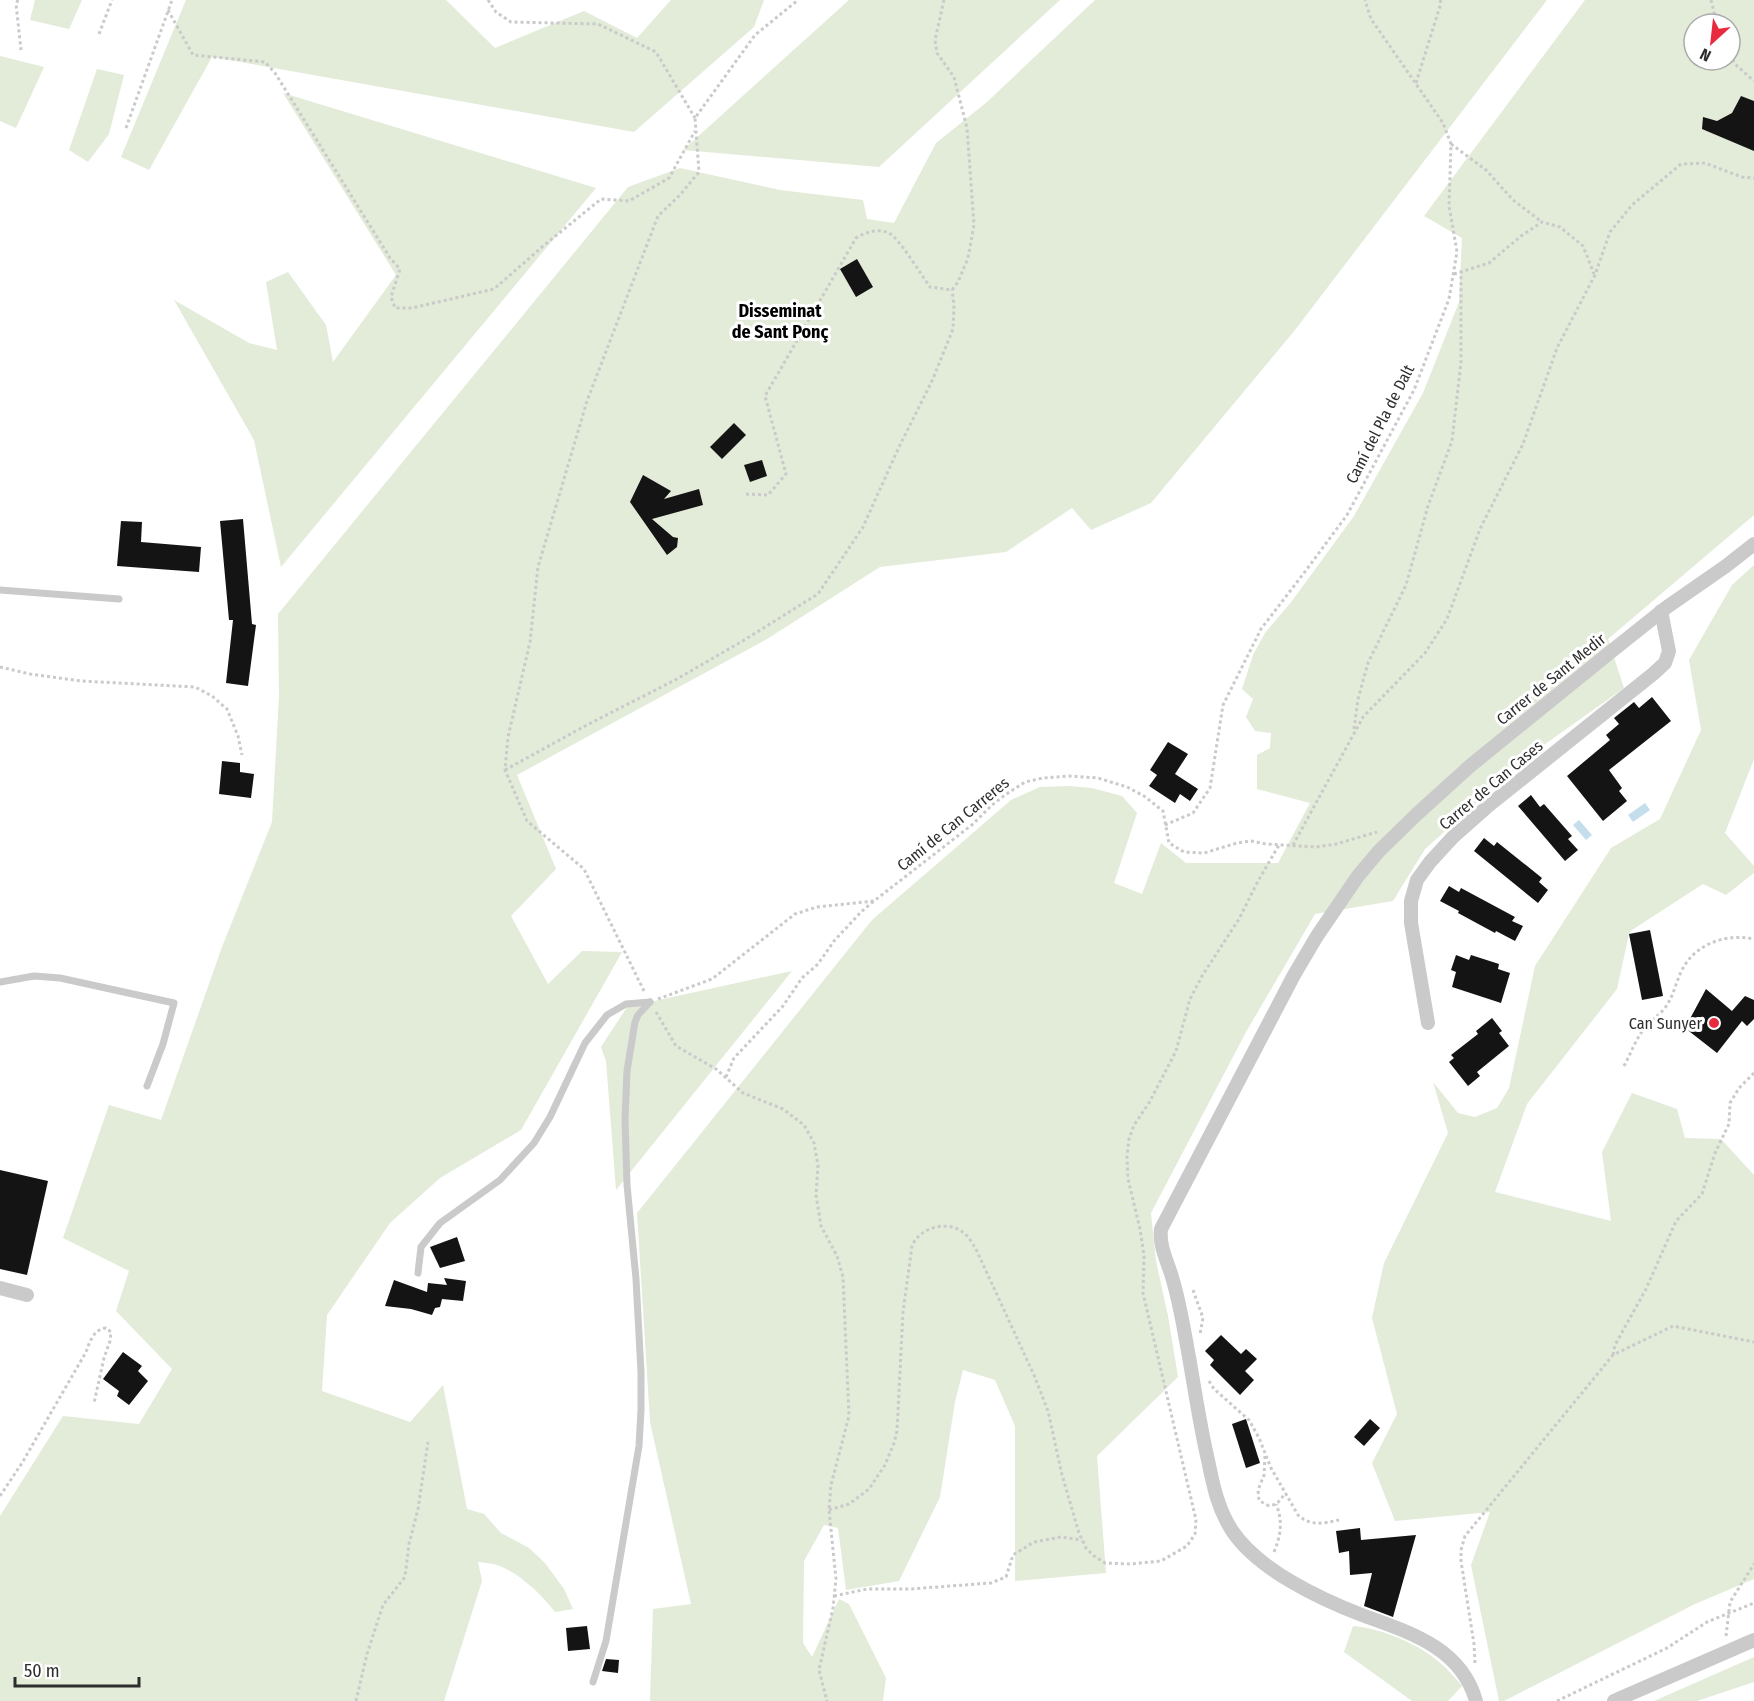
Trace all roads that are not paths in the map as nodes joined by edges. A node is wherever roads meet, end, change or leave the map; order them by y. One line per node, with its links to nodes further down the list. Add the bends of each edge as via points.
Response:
1 (1754, 544): 4 (street, Carrer de Sant Medir)
2 (0, 590): 3 (lane)
3 (119, 599)
4 (1661, 611): 6 (street, Carrer de Can Cases, via 1668,651 1665,663 1488,806 1453,837 1418,880 1411,901 1411,923); 13 (street, Carrer de Sant Medir, via 1470,766 1379,851 1294,975 1160,1232 1182,1317 1206,1453 1228,1524 1252,1554 1296,1584 1427,1642 1455,1662)
5 (0, 982): 7 (lane, via 34,976 60,978 174,1003)
6 (1428, 1023)
7 (147, 1086)
8 (418, 1273): 12 (lane, via 421,1247 440,1223 500,1180 534,1143 585,1043 607,1015 626,1004 650,1002 635,1022 626,1095 627,1185 641,1372 639,1446 606,1641)
9 (0, 1288): 10 (street)
10 (27, 1295)
11 (1754, 1640): 14 (street)
12 (593, 1682)
13 (1476, 1701)
14 (1614, 1701)

